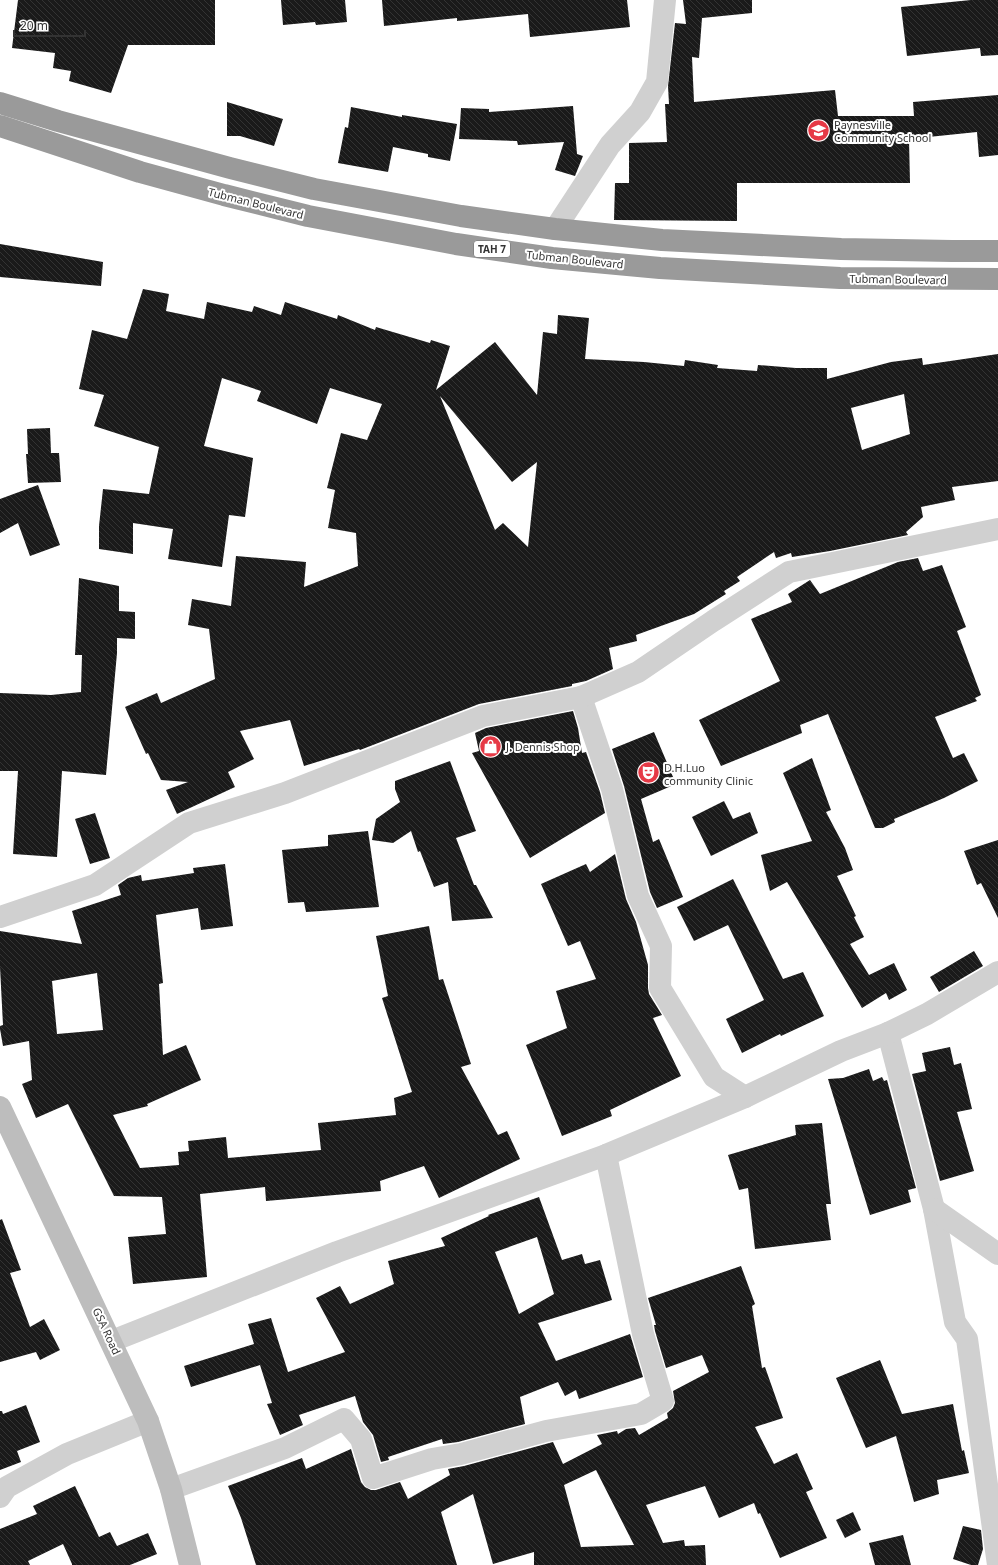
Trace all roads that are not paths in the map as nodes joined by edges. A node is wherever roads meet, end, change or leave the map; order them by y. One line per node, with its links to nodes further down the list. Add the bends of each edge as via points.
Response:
1 (665, 0): 4 (street, via 657,82 640,112 610,145)
2 (0, 103): 4 (highway, via 58,121 314,189 461,216)
3 (0, 126): 6 (highway, Tubman Boulevard / TAH 7, via 140,172 224,195 308,216 456,244 552,258 660,268 840,278)
4 (555, 229): 5 (highway, via 662,240 841,249)
5 (998, 251)
6 (998, 279)
7 (998, 528): 8 (street, via 789,572 638,672)
8 (581, 697): 9 (street, via 483,716 285,793 189,823 95,885); 12 (street, via 612,789 638,896 661,946 660,988 714,1077)
9 (0, 917)
10 (998, 972): 11 (street, via 927,1014)
11 (888, 1033): 12 (street, via 841,1051); 15 (street)
12 (745, 1097): 14 (street)
13 (0, 1107): 17 (street, GSA Road)
14 (606, 1155): 17 (street, via 337,1252); 19 (street, via 643,1334 663,1401 641,1414 546,1431 461,1454 432,1459 373,1478 361,1439 344,1419 285,1448)
15 (934, 1209): 16 (street); 22 (street, via 955,1322 967,1339)
16 (998, 1254)
17 (112, 1341): 18 (street, GSA Road)
18 (148, 1421): 19 (street, GSA Road); 20 (street, via 67,1454 6,1487)
19 (171, 1489): 21 (street, GSA Road)
20 (0, 1497)
21 (190, 1565)
22 (998, 1565)

